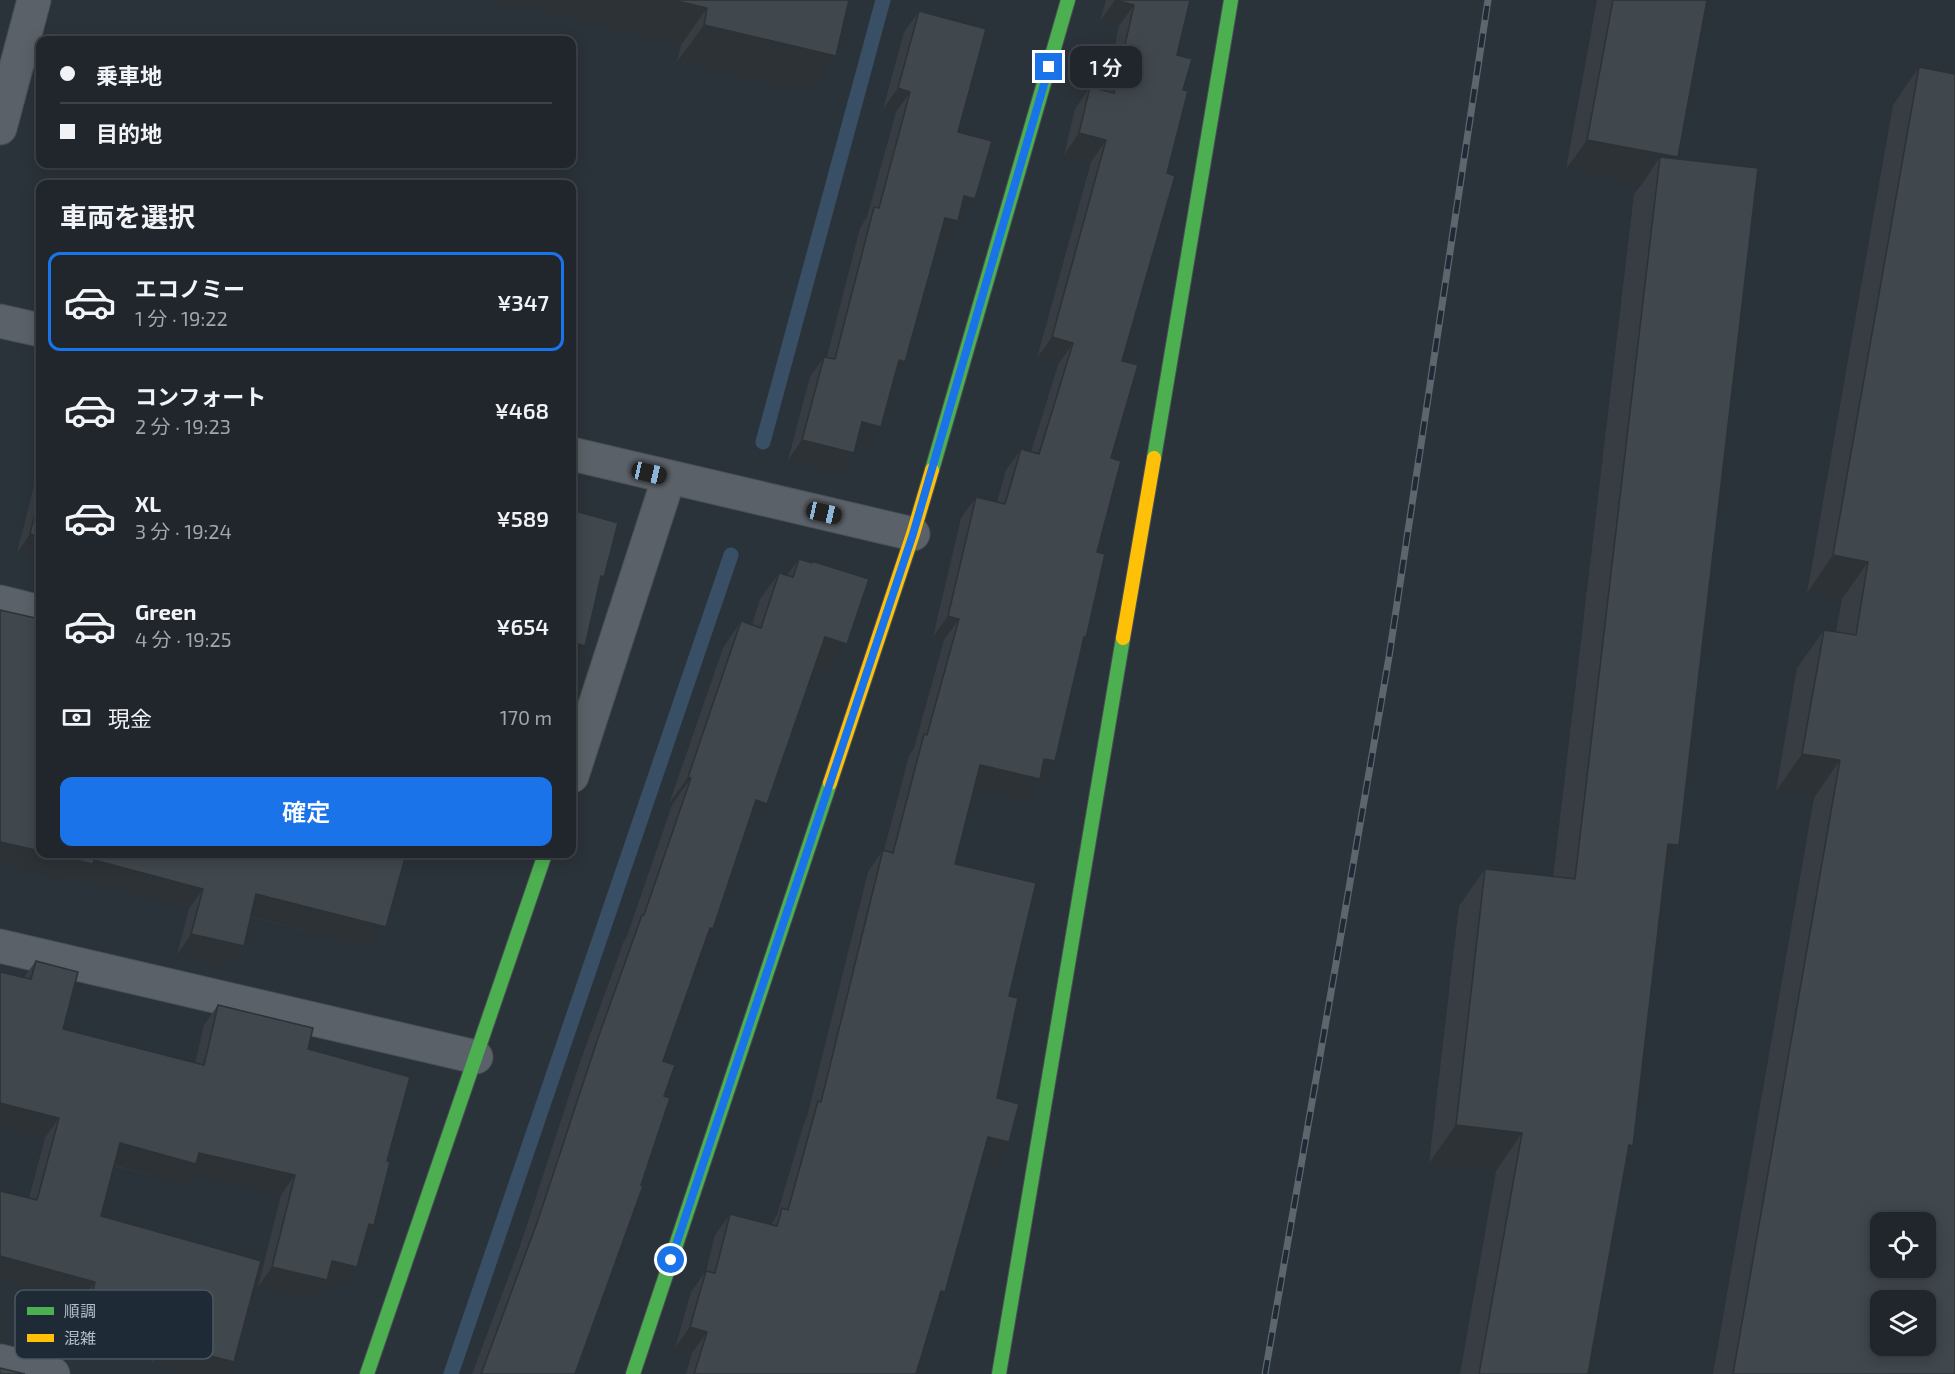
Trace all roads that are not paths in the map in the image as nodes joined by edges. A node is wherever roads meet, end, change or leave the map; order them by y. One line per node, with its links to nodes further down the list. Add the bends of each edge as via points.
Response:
1 (34, 0): 4 (street)
2 (1068, 0): 9 (street)
3 (1231, 0): 20 (street)
4 (0, 128)
5 (0, 321): 6 (street)
6 (36, 329)
7 (576, 455): 8 (street)
8 (669, 477): 9 (street); 12 (street)
9 (913, 534): 19 (street)
10 (0, 602): 11 (street)
11 (36, 611)
12 (578, 735)
13 (544, 858): 15 (street)
14 (0, 946): 15 (street)
15 (476, 1057): 18 (street)
16 (0, 1361): 17 (street)
17 (53, 1374)
18 (367, 1374)
19 (633, 1374)
20 (999, 1374)

